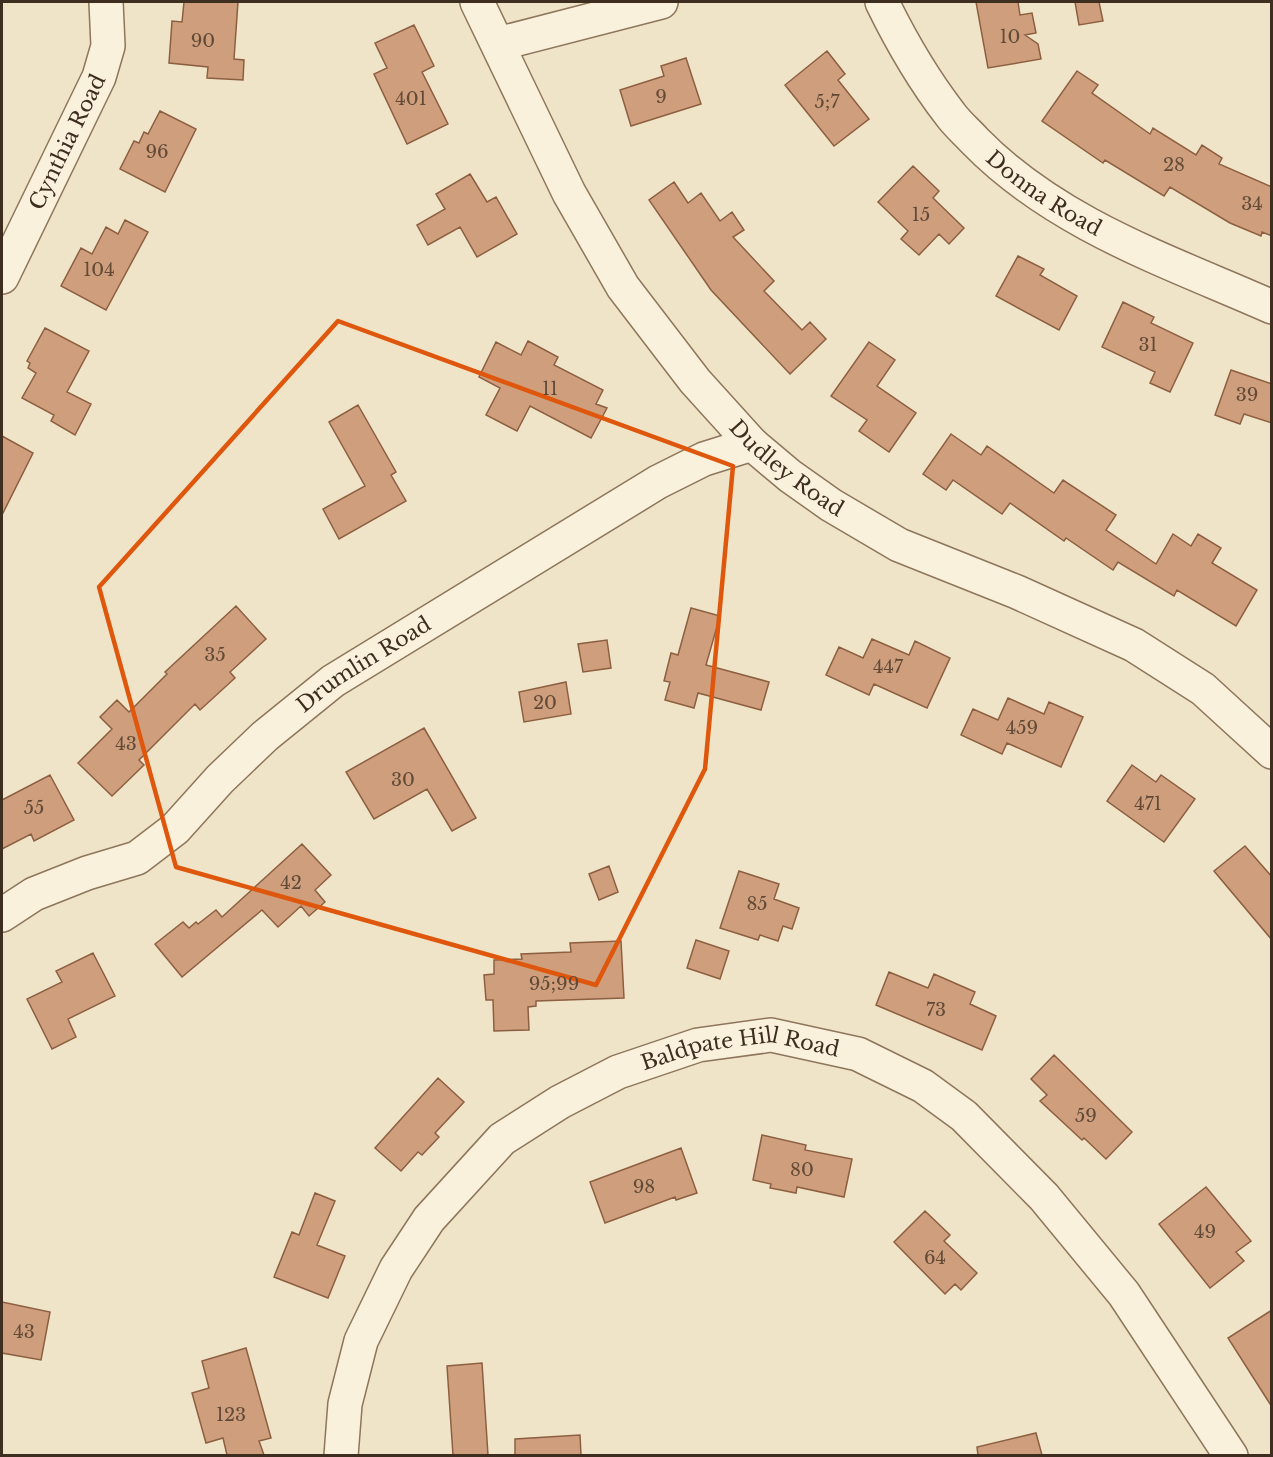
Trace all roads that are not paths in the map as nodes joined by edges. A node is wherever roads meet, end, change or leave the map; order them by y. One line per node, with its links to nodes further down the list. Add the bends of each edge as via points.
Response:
1 (106, 2): 6 (street, Cynthia Road, via 108,46 99,77)
2 (477, 2): 5 (street, Dudley Road)
3 (661, 2): 5 (street)
4 (882, 2): 7 (street, Donna Road, via 900,39 951,116 991,157 1045,198 1119,240)
5 (498, 44): 8 (street, Dudley Road, via 569,194 623,287 695,381)
6 (2, 277)
7 (1272, 308)
8 (752, 444): 9 (street, Dudley Road, via 831,505 899,545 1134,645 1203,689); 10 (street, Drumlin Road, via 704,459 658,482 333,681 265,736 175,829 136,858 34,894)
9 (1272, 752)
10 (2, 915)
11 (1203, 1412): 12 (street, Baldpate Hill Road, via 1124,1294 1044,1197 964,1116 923,1086 858,1054 771,1035 698,1045 618,1072 560,1102 502,1139 429,1219 396,1269 361,1341 345,1404); 13 (street, Baldpate Hill Road); 14 (street, Baldpate Hill Road)
12 (341, 1455)
13 (1221, 1455)
14 (1231, 1455)

